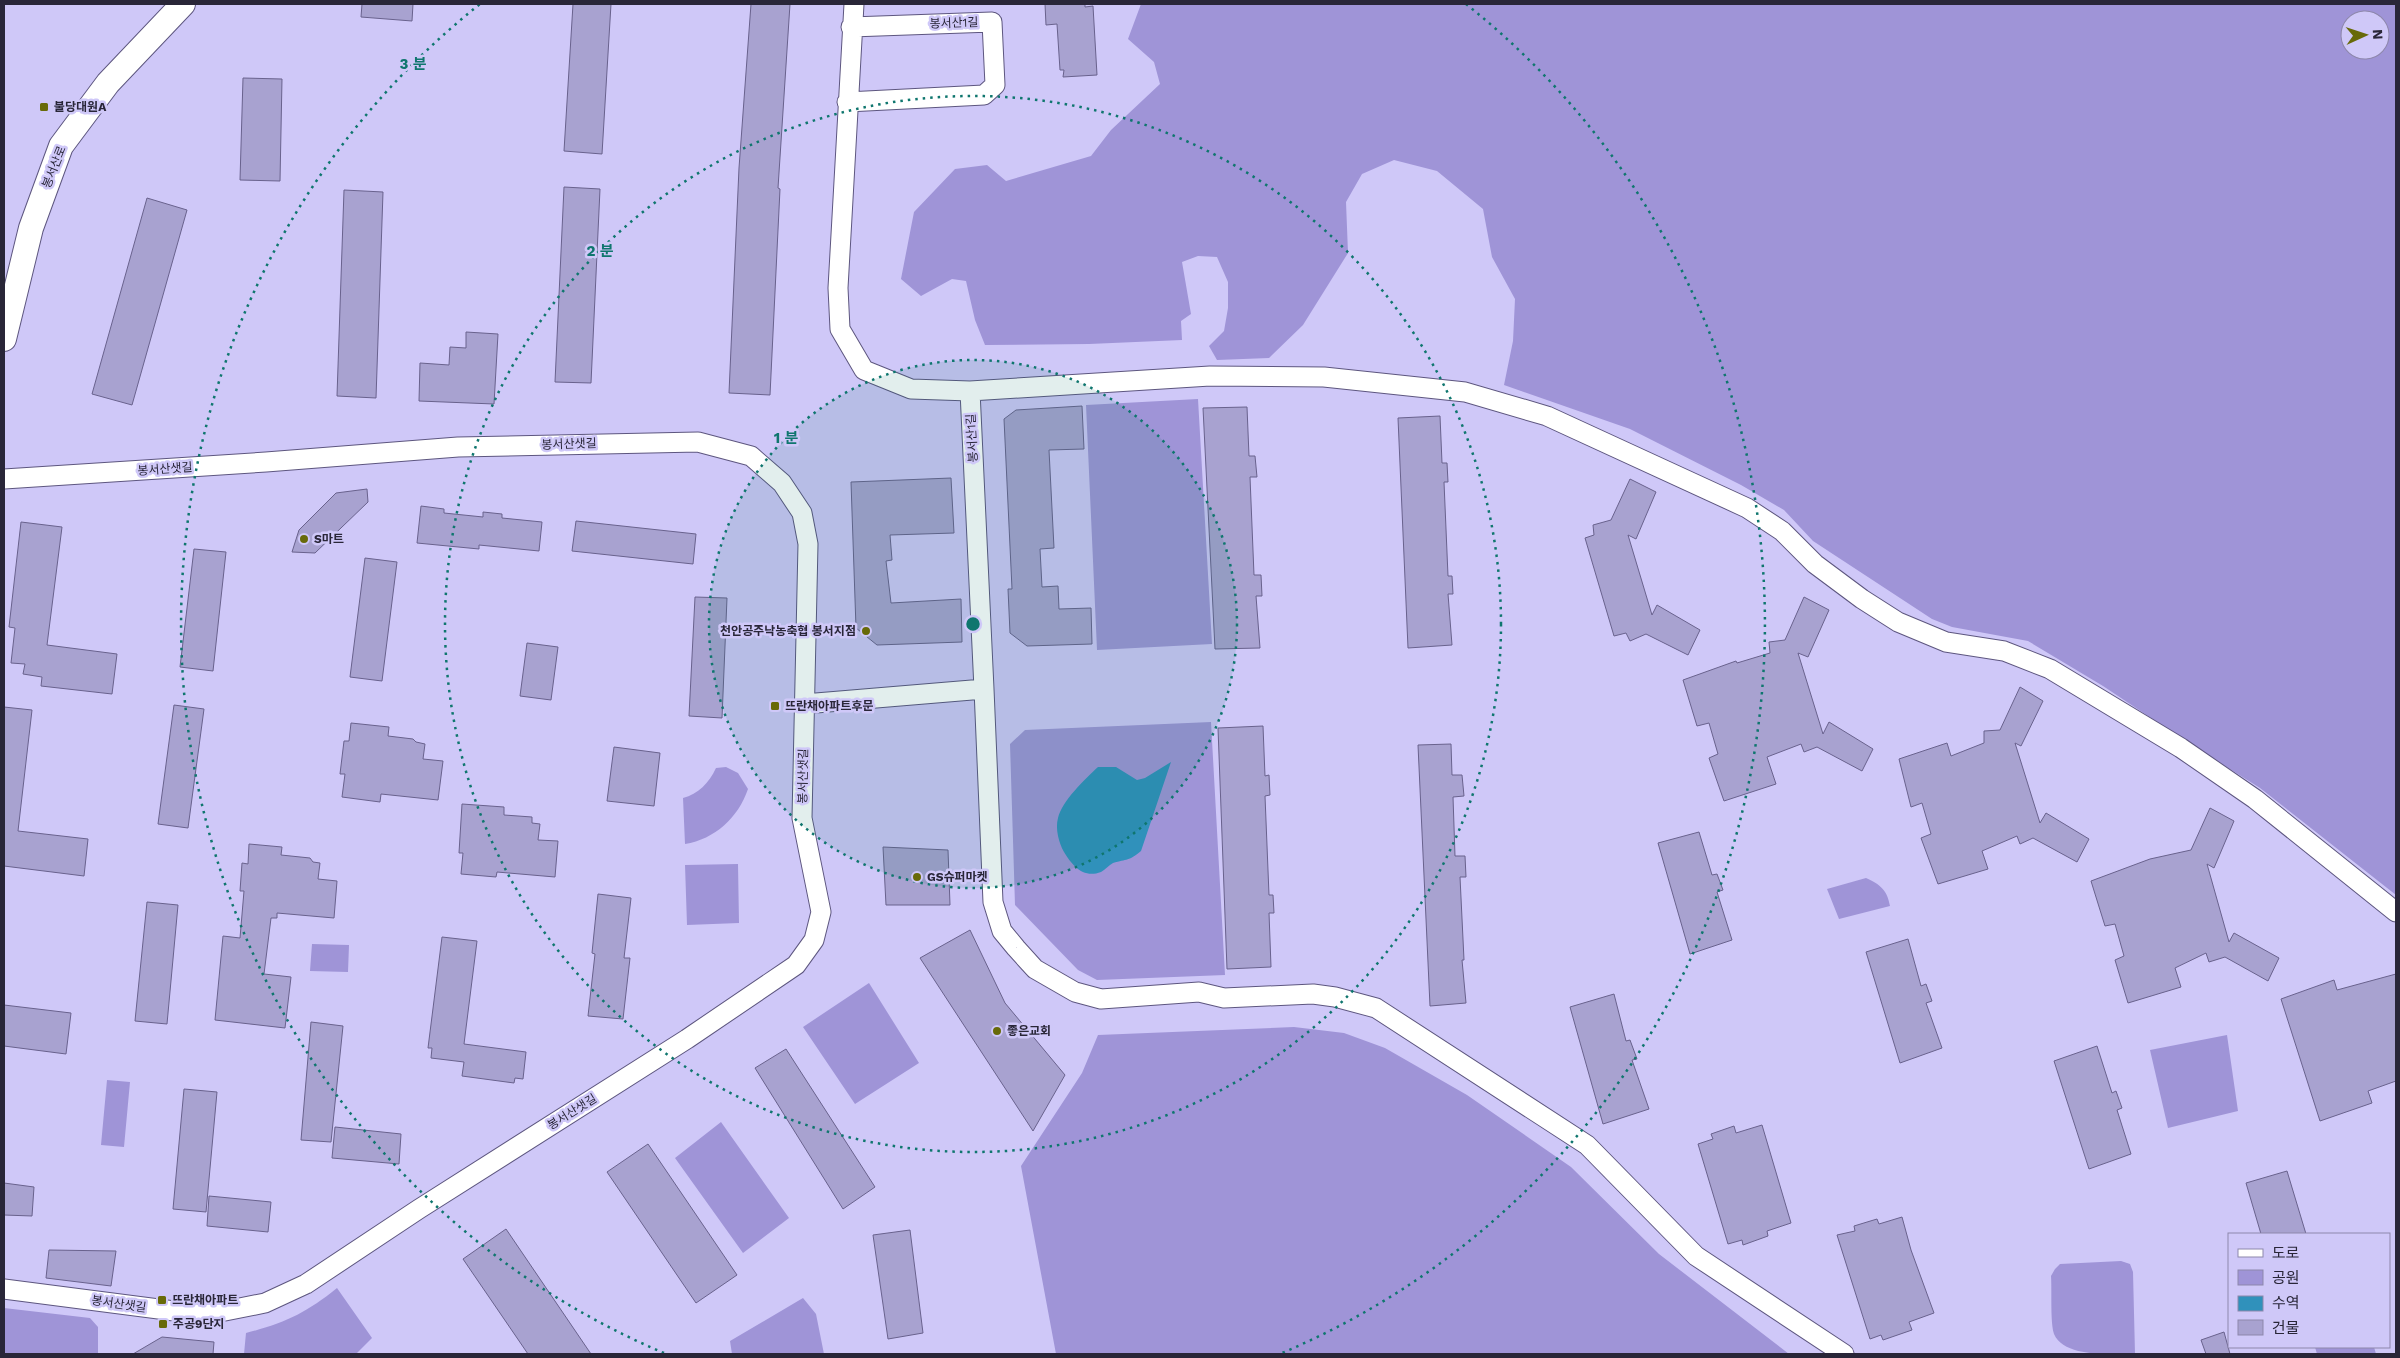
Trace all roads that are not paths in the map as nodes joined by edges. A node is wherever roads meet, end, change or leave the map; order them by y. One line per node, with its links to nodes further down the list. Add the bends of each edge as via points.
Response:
1 (165, 4): 6 (street, 봉서산로, via 98,74 51,138 20,227)
2 (183, 4): 7 (street, 봉서산로, via 108,83 61,146 31,228)
3 (854, 4): 4 (street)
4 (851, 27): 5 (street); 5 (street, 봉서산1길, via 992,22 995,85 984,95)
5 (847, 102): 8 (street, via 838,288 840,329 864,370 911,389)
6 (4, 291)
7 (4, 339)
8 (970, 391): 10 (street, 봉서산1길); 12 (street, via 1210,376 1324,377 1465,392 1547,416 1747,508 1782,531 1823,570 1898,622 1946,642 2004,651 2050,669 2180,748 2255,799)
9 (4, 479): 11 (street, 봉서산샛길, via 458,447 698,442 751,456 782,482 802,513 808,544)
10 (984, 690): 11 (street); 14 (street, 봉서산1길, via 993,902 1002,931 1035,969 1075,992 1101,999 1198,992 1224,998 1313,994 1376,1008 1587,1145 1696,1256)
11 (804, 704): 13 (street, 봉서산샛길, via 802,818 821,912 814,940 796,965 687,1039 306,1284 265,1302 204,1315)
12 (2396, 912)
13 (4, 1289)
14 (1844, 1354)

